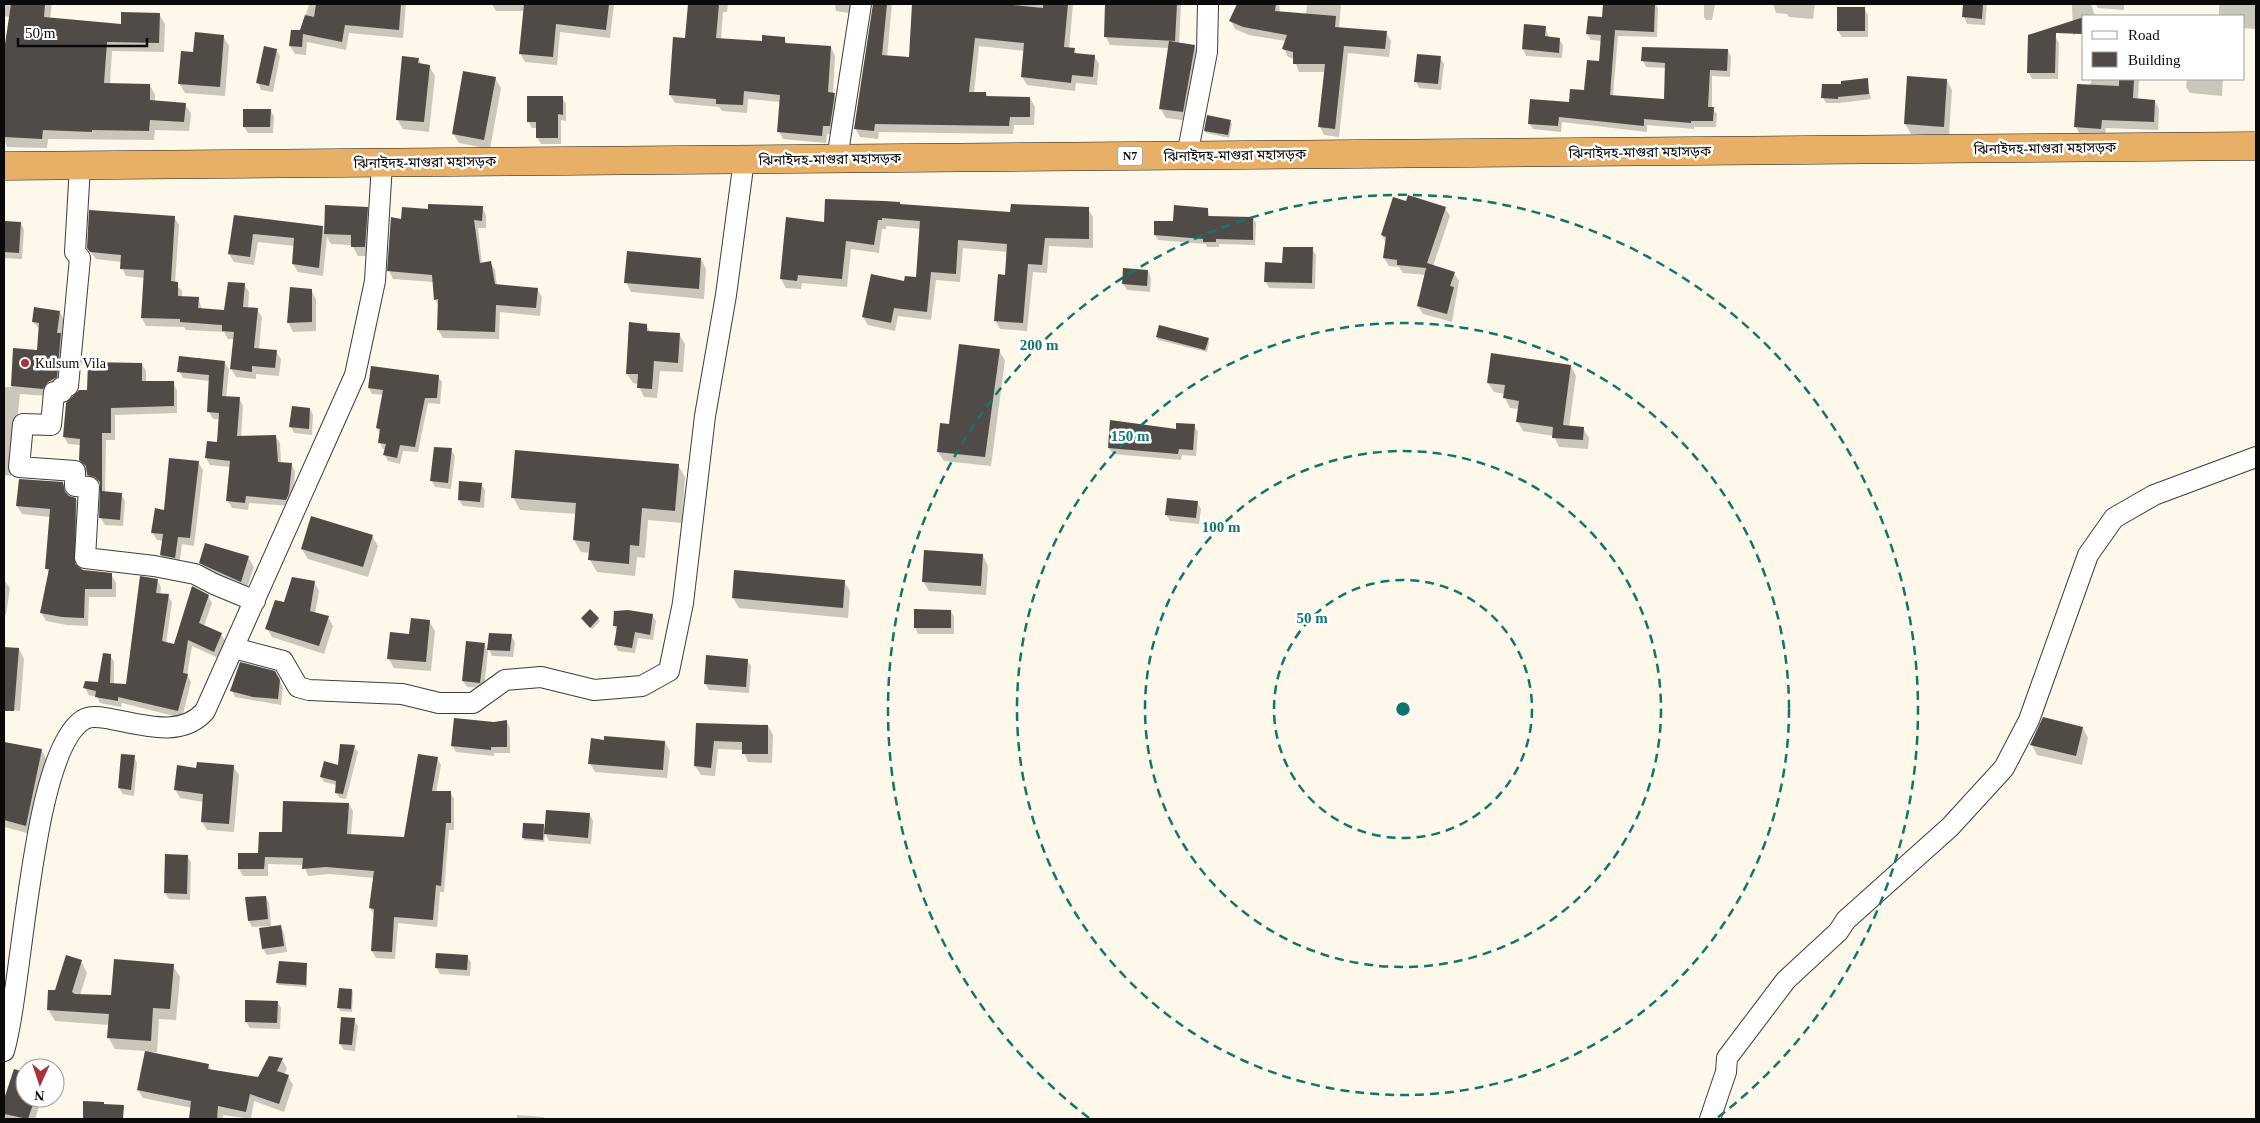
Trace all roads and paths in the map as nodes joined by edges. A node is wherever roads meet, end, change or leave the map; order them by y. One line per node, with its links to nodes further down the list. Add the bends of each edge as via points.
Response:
1 (861, 4): 5 (street)
2 (1208, 4): 4 (street, via 1207,52)
3 (2256, 146): 4 (highway, ঝিনাইদহ-মাগুরা মহাসড়ক / N7)
4 (1187, 156): 5 (highway, ঝিনাইদহ-মাগুরা মহাসড়ক / N7)
5 (838, 159): 6 (highway, ঝিনাইদহ-মাগুরা মহাসড়ক / N7)
6 (744, 160): 7 (highway, ঝিনাইদহ-মাগুরা মহাসড়ক / N7); 12 (street, via 705,416 683,603 670,671 642,686 594,690 541,677 505,680 472,703 439,703 402,694 309,690 298,687 283,661)
7 (382, 163): 9 (highway, ঝিনাইদহ-মাগুরা মহাসড়ক / N7); 11 (street, via 375,281 355,375)
8 (4, 166): 9 (highway, ঝিনাইদহ-মাগুরা মহাসড়ক / N7)
9 (80, 166): 11 (street, via 74,252 80,258 79,279 68,386 62,387 62,392 54,392 51,425 23,424 20,467 75,472 75,486 89,487 85,558 195,574)
10 (2256, 457): 14 (street, via 2154,495 2114,518 2088,555 2029,720 2004,768 1950,827 1853,914 1786,980 1727,1058 1726,1072)
11 (254, 601): 12 (street)
12 (234, 648): 13 (street, via 205,711 196,721 165,728 99,717 85,718 64,744 41,821)
13 (4, 1051)
14 (1710, 1119)

